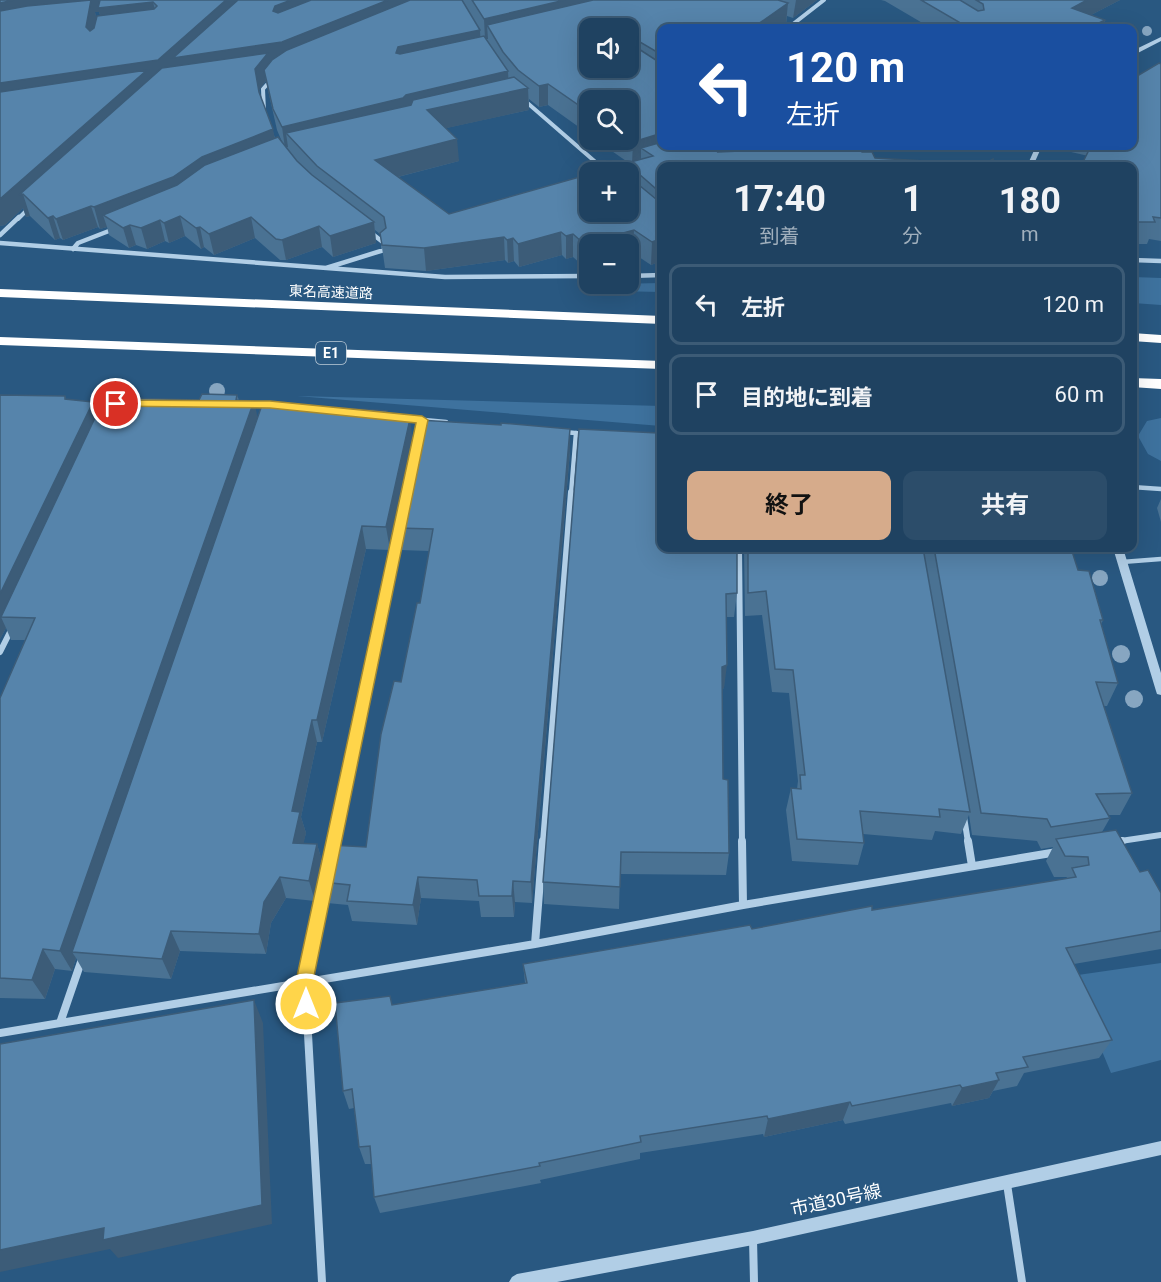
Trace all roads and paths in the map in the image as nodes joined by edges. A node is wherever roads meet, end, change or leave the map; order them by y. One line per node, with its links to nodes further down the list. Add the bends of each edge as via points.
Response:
1 (824, 0): 3 (street)
2 (786, 20): 3 (lane)
3 (796, 23)
4 (1161, 39): 5 (street)
5 (1137, 51)
6 (280, 72): 8 (street, via 263,89)
7 (516, 94): 9 (street)
8 (265, 114)
9 (596, 162)
10 (35, 203): 13 (street)
11 (119, 227): 15 (street, via 78,243)
12 (367, 230): 18 (street, via 384,243 384,250)
13 (0, 235)
14 (0, 243): 15 (street)
15 (73, 249): 18 (street)
16 (1137, 260): 17 (street)
17 (1161, 261)
18 (319, 269): 20 (street, via 456,277)
19 (657, 275): 21 (street)
20 (579, 276)
21 (639, 276)
22 (0, 292): 23 (highway, 東名高速道路)
23 (657, 320)
24 (1137, 338): 25 (highway)
25 (1161, 339)
26 (0, 341): 27 (highway, E1)
27 (657, 365)
28 (1137, 382): 29 (highway)
29 (1161, 384)
30 (81, 404): 31 (street)
31 (116, 404): 32 (street); 36 (street)
32 (139, 404)
33 (234, 405): 34 (street)
34 (270, 405): 35 (street); 38 (street)
35 (282, 406)
36 (110, 415)
37 (375, 415): 39 (street)
38 (266, 416)
39 (422, 420): 40 (street); 41 (street)
40 (458, 423)
41 (420, 431)
42 (553, 431): 43 (street)
43 (576, 434): 44 (street); 64 (street)
44 (598, 435)
45 (1137, 487): 46 (street)
46 (1161, 489)
47 (400, 525): 60 (street)
48 (739, 552): 63 (street)
49 (1119, 552): 51 (street)
50 (1161, 559): 51 (lane)
51 (1122, 562): 54 (street)
52 (15, 620): 53 (street)
53 (0, 652)
54 (1157, 665): 55 (street)
55 (1161, 691)
56 (962, 807): 61 (street)
57 (1161, 835): 58 (street)
58 (1100, 845)
59 (1065, 850): 61 (street)
60 (329, 864)
61 (972, 866): 63 (street)
62 (327, 875): 66 (street)
63 (743, 905): 64 (street)
64 (535, 944): 66 (street)
65 (83, 956): 67 (street)
66 (305, 981): 67 (street); 72 (street)
67 (60, 1023): 68 (street)
68 (0, 1033)
69 (1161, 1148): 70 (street, 市道30号線)
70 (1007, 1184): 71 (street, 市道30号線); 75 (street)
71 (753, 1238): 73 (street, 市道30号線); 74 (street)
72 (322, 1282)
73 (517, 1282)
74 (754, 1282)
75 (1022, 1282)

